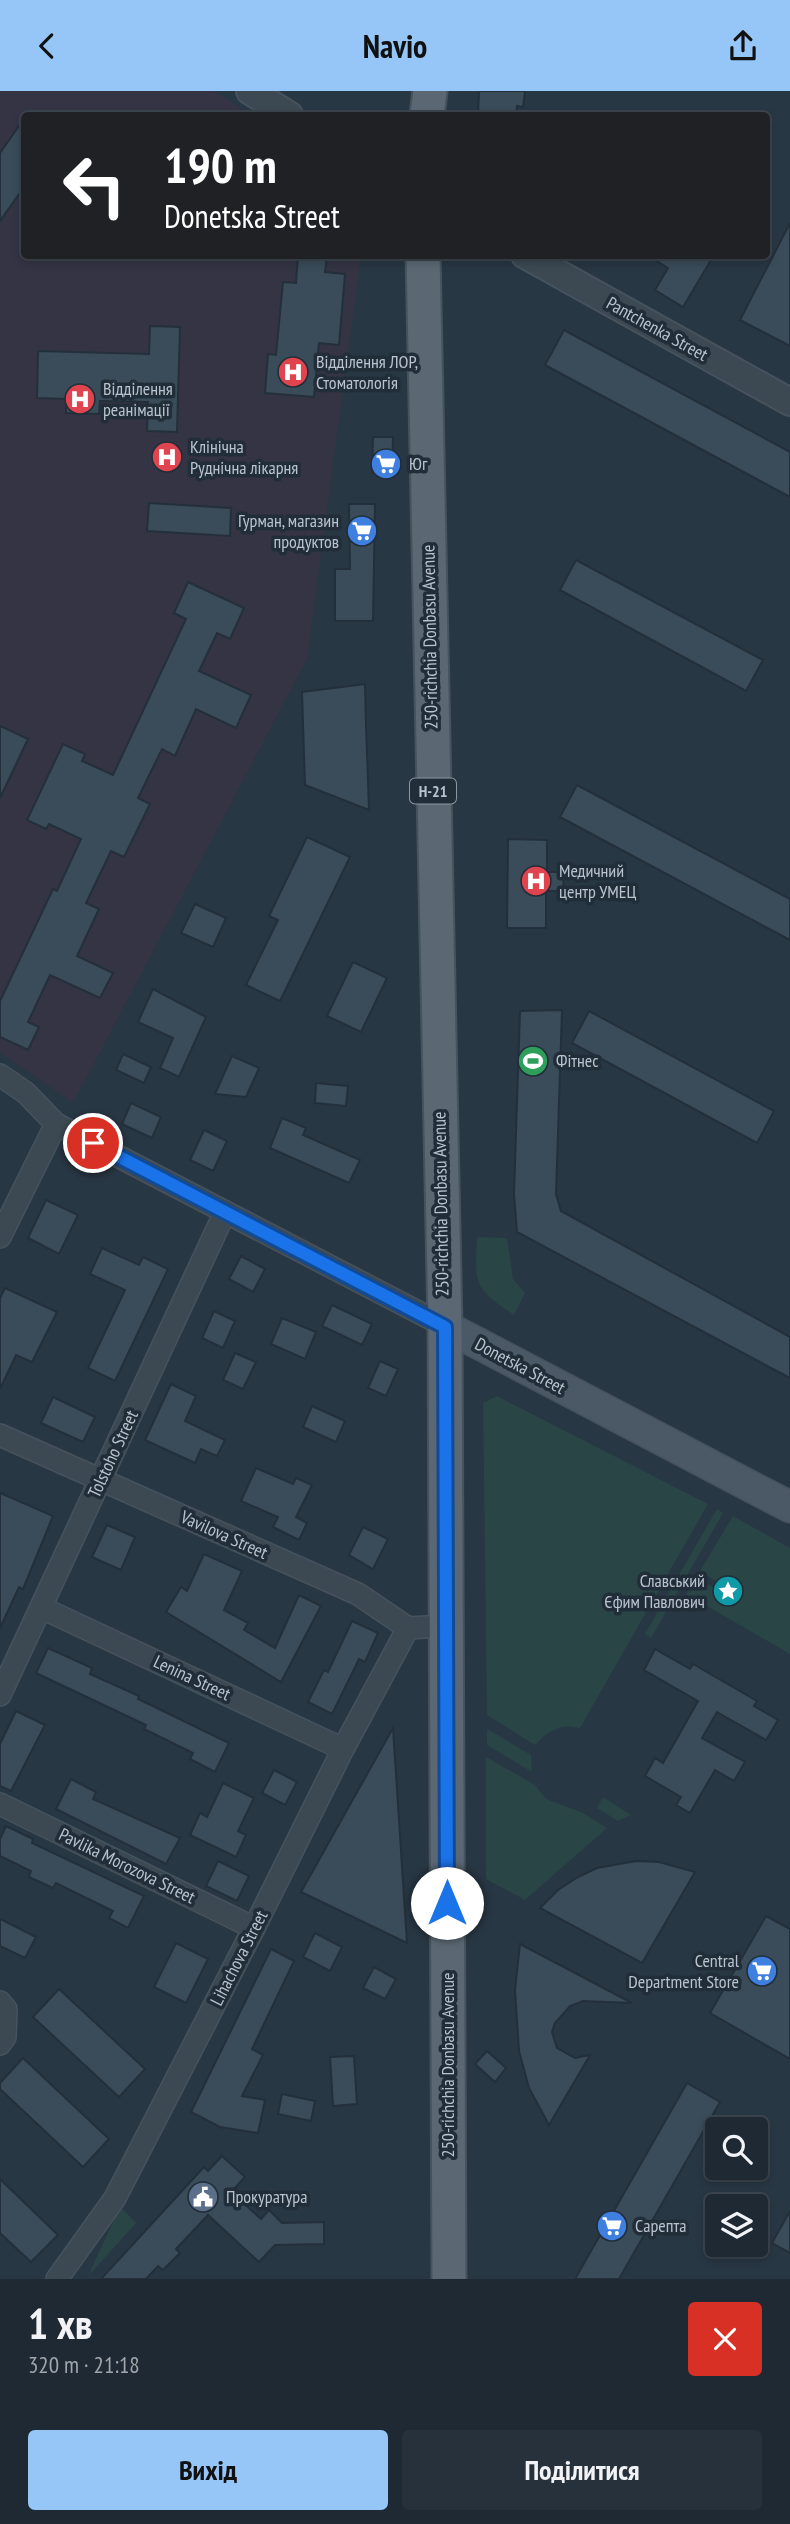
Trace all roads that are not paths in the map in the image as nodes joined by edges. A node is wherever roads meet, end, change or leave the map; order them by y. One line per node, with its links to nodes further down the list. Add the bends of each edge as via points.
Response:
1 (250, 91): 3 (street)
2 (430, 91): 4 (main road)
3 (284, 112)
4 (427, 112)
5 (423, 259): 12 (main road, 250-richchia Donbasu Avenue / Н-21)
6 (532, 259): 7 (street, Pantchenka Street)
7 (790, 402)
8 (0, 1075): 9 (street, Donetska Street)
9 (56, 1123): 10 (street, Donetska Street); 11 (street)
10 (225, 1212): 12 (street, Donetska Street); 14 (street, Tolstoho Street)
11 (0, 1237)
12 (445, 1327): 15 (main road, Donetska Street); 17 (main road, 250-richchia Donbasu Avenue / Н-21)
13 (0, 1436): 14 (street, Vavilova Street)
14 (100, 1480): 16 (street, Tolstoho Street); 18 (street, Vavilova Street, via 358,1594)
15 (790, 1507)
16 (42, 1608): 19 (street, Tolstoho Street); 20 (street, Lenina Street)
17 (445, 1626): 18 (street); 26 (main road, 250-richchia Donbasu Avenue / Н-21)
18 (408, 1628): 20 (street, Lihachova Street)
19 (0, 1695)
20 (343, 1749): 22 (street, Lihachova Street)
21 (0, 1804): 22 (street, Pavlika Morozova Street)
22 (254, 1928): 25 (street, Lihachova Street, via 115,2199)
23 (0, 2002): 24 (street, via 6,2009 5,2037)
24 (0, 2044)
25 (57, 2279)
26 (449, 2279)

